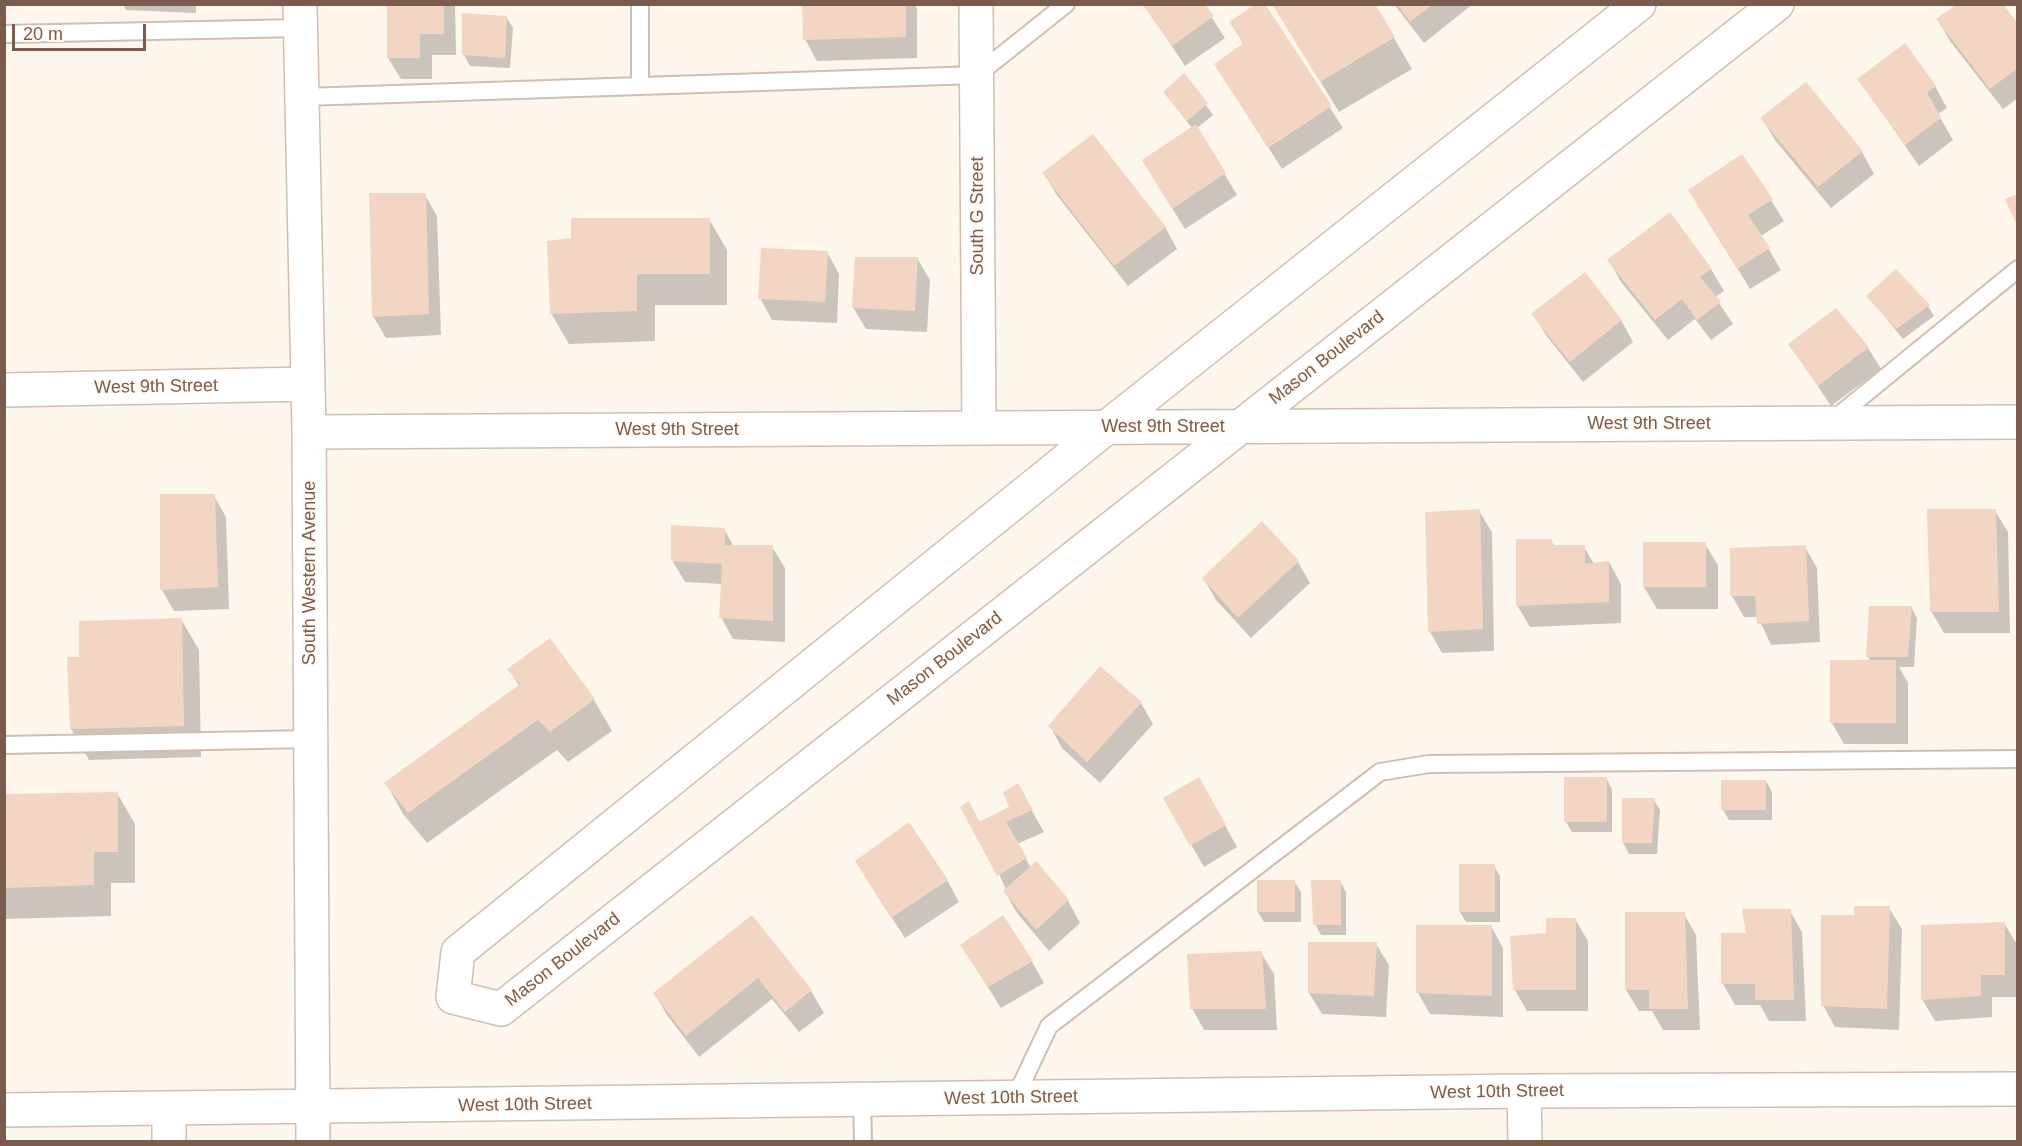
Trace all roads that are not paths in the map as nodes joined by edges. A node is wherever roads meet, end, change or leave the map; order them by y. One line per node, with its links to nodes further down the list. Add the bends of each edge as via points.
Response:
1 (640, 4): 9 (lane)
2 (976, 4): 8 (street, South G Street)
3 (1066, 4): 8 (lane)
4 (1639, 4): 18 (street, Mason Boulevard)
5 (1777, 4): 16 (street, Mason Boulevard)
6 (301, 16): 7 (lane); 10 (street, South Western Avenue)
7 (4, 34)
8 (977, 75): 9 (lane); 17 (street, South G Street)
9 (640, 86): 10 (lane)
10 (303, 97): 12 (street, South Western Avenue)
11 (2018, 269): 15 (lane)
12 (308, 384): 13 (street, West 9th Street); 19 (street, South Western Avenue)
13 (4, 390)
14 (2018, 422): 15 (street, West 9th Street)
15 (1828, 424): 16 (street, West 9th Street)
16 (1240, 426): 18 (street, West 9th Street); 18 (street, Mason Boulevard, via 501,1009 453,997 458,952)
17 (979, 427): 18 (street, West 9th Street); 19 (street, West 9th Street)
18 (1107, 427)
19 (309, 432): 20 (street, South Western Avenue)
20 (310, 739): 21 (lane); 27 (street, South Western Avenue)
21 (4, 745)
22 (2018, 759): 25 (lane, via 1429,764 1380,772 1049,1026)
23 (2018, 1089): 24 (street, West 10th Street)
24 (1524, 1091): 25 (street, West 10th Street); 33 (street)
25 (1014, 1098): 26 (street, West 10th Street)
26 (862, 1100): 27 (street, West 10th Street); 32 (lane)
27 (312, 1108): 28 (street, West 10th Street); 31 (street, South Western Avenue)
28 (169, 1109): 29 (street, West 10th Street); 30 (street)
29 (4, 1110)
30 (169, 1142)
31 (313, 1142)
32 (863, 1142)
33 (1525, 1142)

